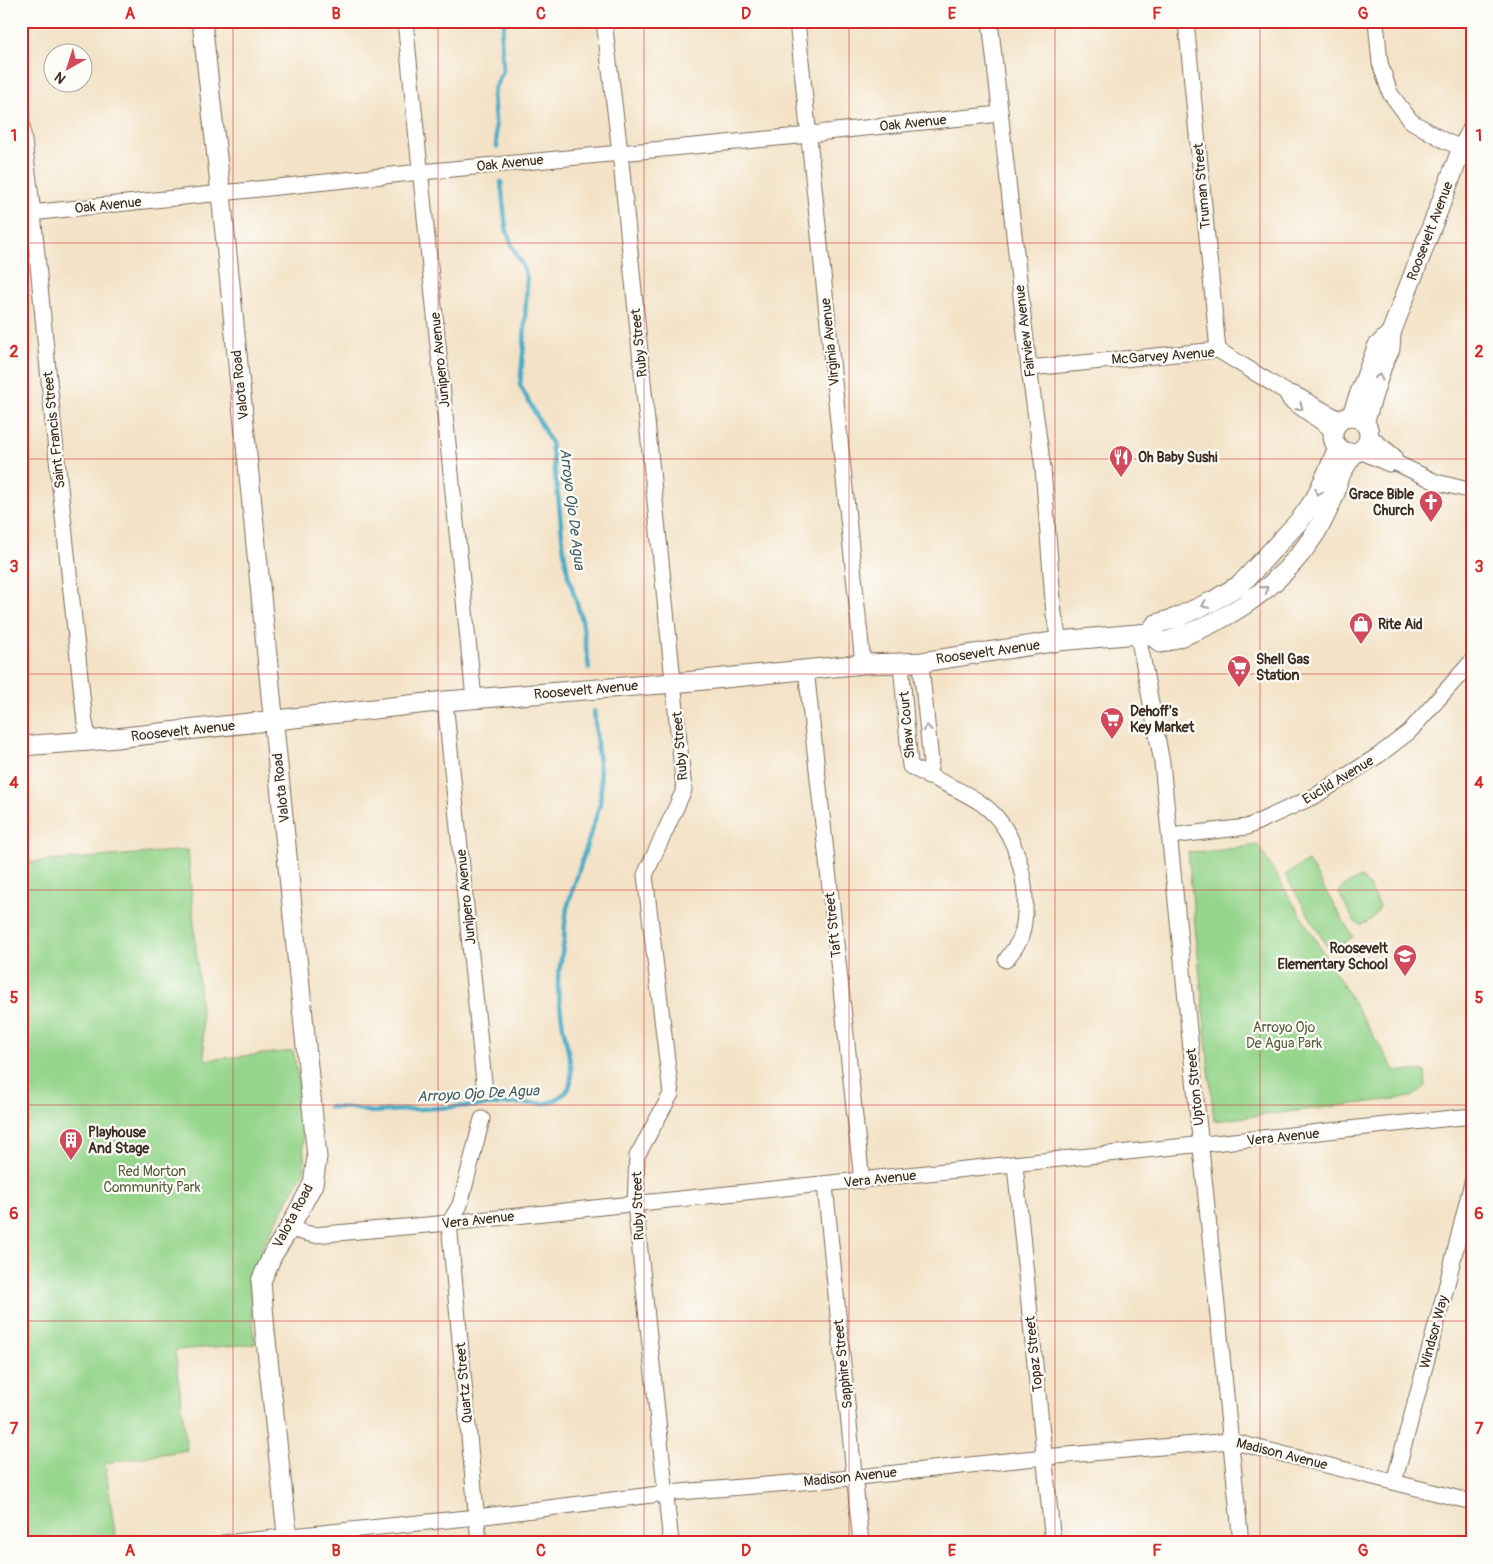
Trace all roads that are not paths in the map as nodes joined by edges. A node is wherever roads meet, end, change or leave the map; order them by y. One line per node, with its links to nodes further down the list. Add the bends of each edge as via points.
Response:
1 (202, 21): 15 (street, Valota Road)
2 (405, 21): 14 (street, Junipero Avenue)
3 (604, 21): 13 (street, Ruby Street)
4 (797, 21): 11 (street, Virginia Avenue)
5 (990, 21): 8 (street, Fairview Avenue)
6 (1186, 21): 17 (street, Truman Street)
7 (1376, 21): 12 (street, via 1380,63 1390,93 1411,121)
8 (1000, 114): 11 (street, Oak Avenue); 18 (street, Fairview Avenue)
9 (21, 118): 16 (street, Saint Francis Street)
10 (1472, 130): 12 (street, Roosevelt Avenue)
11 (809, 136): 13 (street, Oak Avenue); 25 (street, Virginia Avenue)
12 (1462, 148): 19 (street, Roosevelt Avenue, via 1391,334 1390,349)
13 (620, 152): 14 (street, Oak Avenue); 28 (street, Ruby Street)
14 (420, 172): 15 (street, Oak Avenue); 29 (street, Junipero Avenue)
15 (221, 194): 16 (street, Oak Avenue); 31 (street, Valota Road)
16 (27, 213): 32 (street, Saint Francis Street)
17 (1218, 350): 18 (street, McGarvey Avenue); 19 (street, McGarvey Avenue, via 1286,392 1290,400)
18 (1029, 368): 22 (street, Fairview Avenue)
19 (1351, 435): 20 (street, McGarvey Avenue, via 1389,464 1394,462 1436,482); 21 (street, Roosevelt Avenue, via 1300,520 1241,584 1213,601 1156,624)
20 (1472, 491)
21 (1143, 633): 22 (street, Roosevelt Avenue); 35 (street, Upton Street, via 1143,660 1162,763)
22 (1059, 641): 24 (street, Roosevelt Avenue)
23 (1472, 661): 35 (street, Euclid Avenue, via 1408,732 1379,755 1314,796 1247,827)
24 (922, 662): 26 (street, Roosevelt Avenue); 34 (street, Shaw Court, one-way to 24, via 931,762)
25 (863, 664): 26 (street, Roosevelt Avenue); 27 (street, Roosevelt Avenue)
26 (901, 664): 34 (street, Shaw Court, via 910,766)
27 (806, 669): 28 (street, Roosevelt Avenue); 42 (street, Taft Street)
28 (674, 683): 29 (street, Roosevelt Avenue); 45 (street, Ruby Street, via 684,790 645,875 671,1094 637,1156)
29 (474, 699): 30 (street, Roosevelt Avenue)
30 (445, 701): 31 (street, Roosevelt Avenue); 37 (street, Junipero Avenue)
31 (274, 721): 32 (street, Roosevelt Avenue); 47 (street, Valota Road, via 317,1157 312,1184)
32 (89, 741): 33 (street, Roosevelt Avenue)
33 (21, 746)
34 (928, 777): 36 (street, Shaw Court, via 983,804 1003,823 1017,851 1024,888 1024,920 1020,939)
35 (1170, 836): 40 (street, Upton Street)
36 (1006, 960)
37 (485, 1092)
38 (1472, 1116): 40 (street, Vera Avenue)
39 (482, 1120): 46 (street, via 460,1205)
40 (1202, 1146): 41 (street, Vera Avenue); 48 (street, Upton Street)
41 (1015, 1165): 42 (street, Vera Avenue); 49 (street, Topaz Street)
42 (862, 1181): 44 (street, Vera Avenue)
43 (1472, 1182): 51 (street, Windsor Way)
44 (825, 1184): 45 (street, Vera Avenue); 50 (street, Sapphire Street)
45 (635, 1204): 46 (street, Vera Avenue); 52 (street, Ruby Street)
46 (449, 1224): 47 (street, Vera Avenue, via 314,1235); 54 (street, Quartz Street)
47 (289, 1229): 55 (street, Valota Road, via 261,1281)
48 (1231, 1441): 49 (street, Madison Avenue); 51 (street, Madison Avenue); 61 (street, Upton Street)
49 (1044, 1457): 50 (street, Madison Avenue); 60 (street, Topaz Street)
50 (855, 1477): 52 (street, Madison Avenue); 59 (street, Sapphire Street)
51 (1394, 1482): 53 (street, Madison Avenue)
52 (667, 1493): 54 (street, Madison Avenue); 58 (street, Ruby Street)
53 (1472, 1502)
54 (477, 1517): 55 (street, Madison Avenue); 57 (street, Quartz Street)
55 (288, 1540): 56 (street, Madison Avenue)
56 (223, 1543)
57 (479, 1543)
58 (671, 1543)
59 (861, 1543)
60 (1053, 1543)
61 (1241, 1543)

